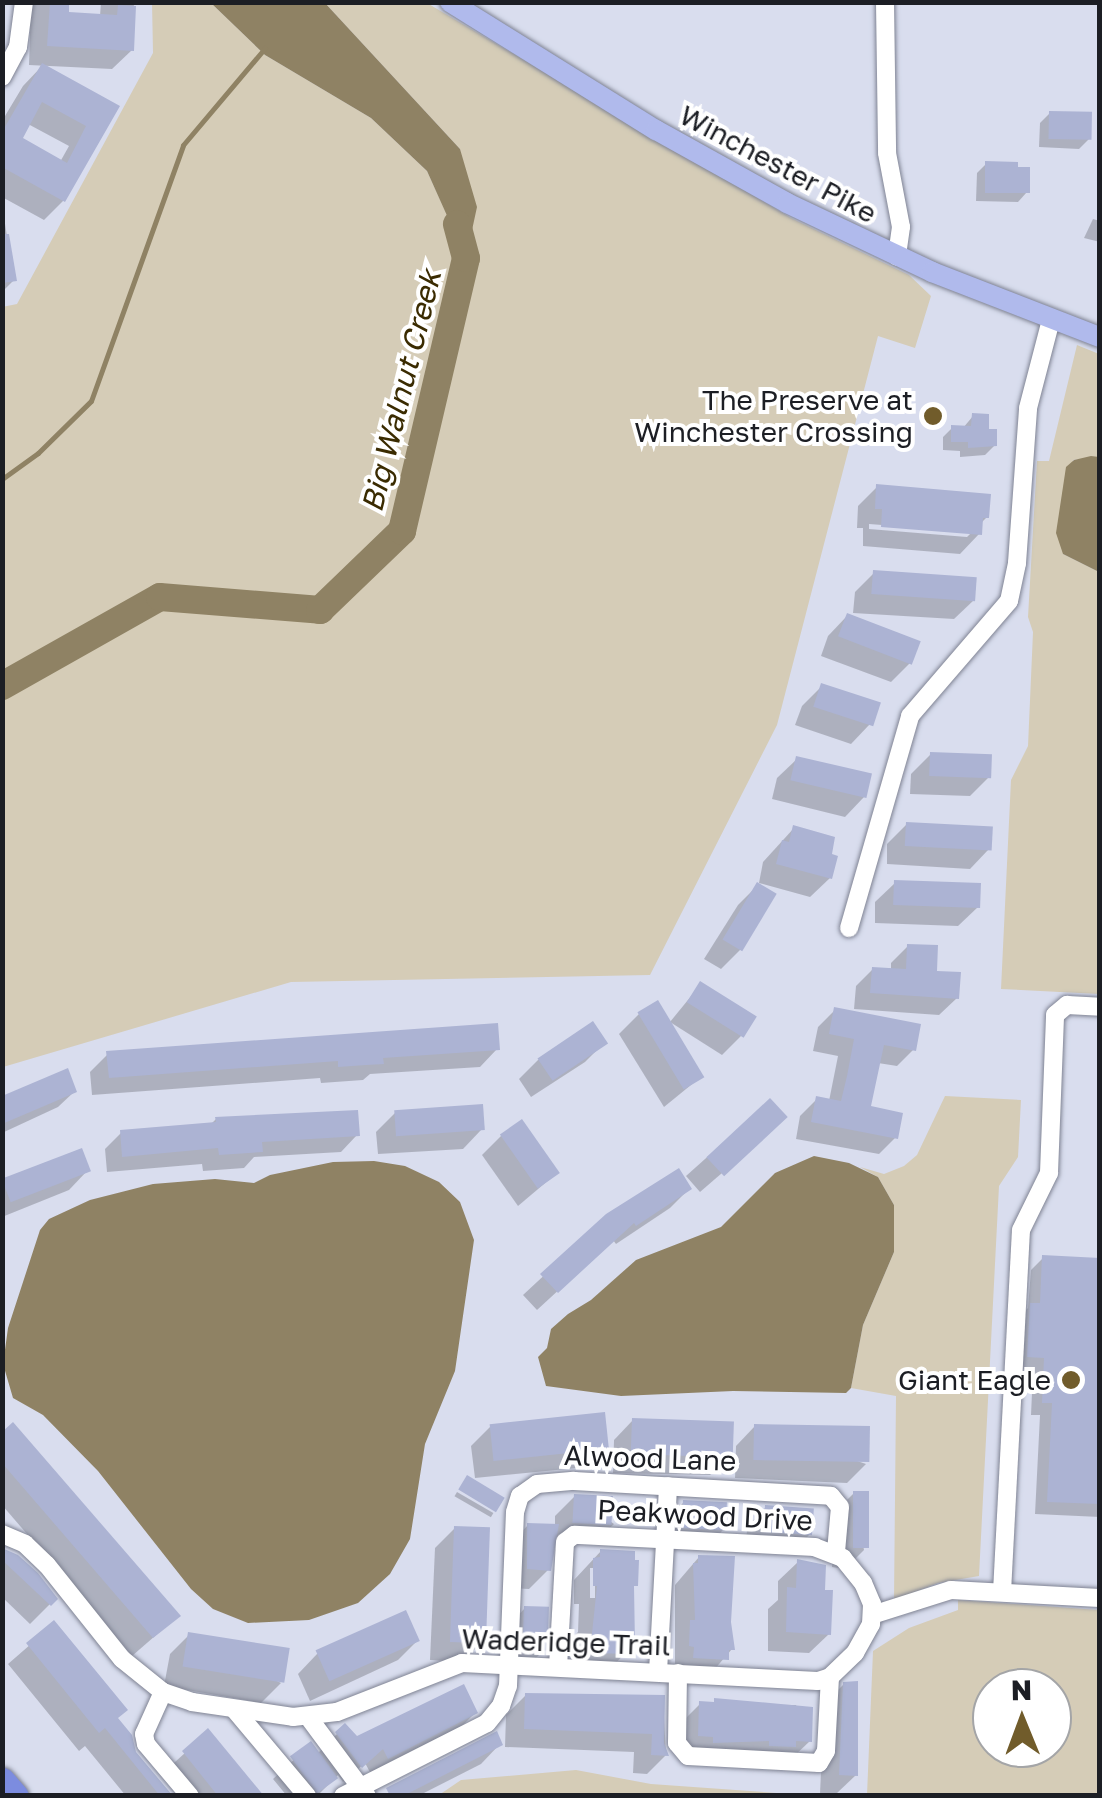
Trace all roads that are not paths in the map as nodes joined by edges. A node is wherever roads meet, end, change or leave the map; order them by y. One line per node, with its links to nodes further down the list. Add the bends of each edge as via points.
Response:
1 (24, 2): 4 (street, via 18,47)
2 (450, 2): 5 (main road, Winchester Pike, via 702,158)
3 (885, 2): 5 (street, via 887,153 901,227)
4 (2, 77)
5 (897, 257): 6 (main road, Winchester Pike)
6 (1052, 320): 7 (main road, Winchester Pike); 8 (street, via 1028,408 1018,562 1009,600 910,716)
7 (1100, 337)
8 (850, 928)
9 (1100, 1007): 14 (street, via 1067,1005 1055,1014 1049,1173 1022,1230)
10 (668, 1486): 12 (street); 13 (street, Alwood Lane, via 831,1496 840,1507); 17 (street, Alwood Lane, via 550,1480 520,1496)
11 (2, 1534): 22 (street, Waderidge Trail, via 25,1544 122,1660)
12 (665, 1540): 13 (street, Peakwood Drive); 18 (street, Peakwood Drive, via 568,1537); 19 (street)
13 (836, 1552): 16 (street, Peakwood Drive, via 863,1583)
14 (1002, 1592): 15 (street); 16 (street, via 942,1591)
15 (1100, 1598)
16 (872, 1614): 21 (street, via 856,1653)
17 (508, 1665): 18 (street, Waderidge Trail); 24 (street, Waderidge Trail, via 452,1664); 26 (street, via 501,1706 488,1723)
18 (558, 1668): 19 (street, Waderidge Trail)
19 (658, 1672): 20 (street, Waderidge Trail)
20 (678, 1673): 21 (street, Waderidge Trail); 21 (street, via 677,1743 688,1756 819,1763 826,1751)
21 (830, 1677)
22 (163, 1692): 23 (street, Waderidge Trail); 28 (street, via 144,1734 146,1744)
23 (234, 1709): 24 (street, Waderidge Trail); 29 (street)
24 (310, 1718): 26 (street)
25 (2, 1780): 27 (highway)
26 (356, 1792)
27 (16, 1796)
28 (190, 1796)
29 (306, 1796)

